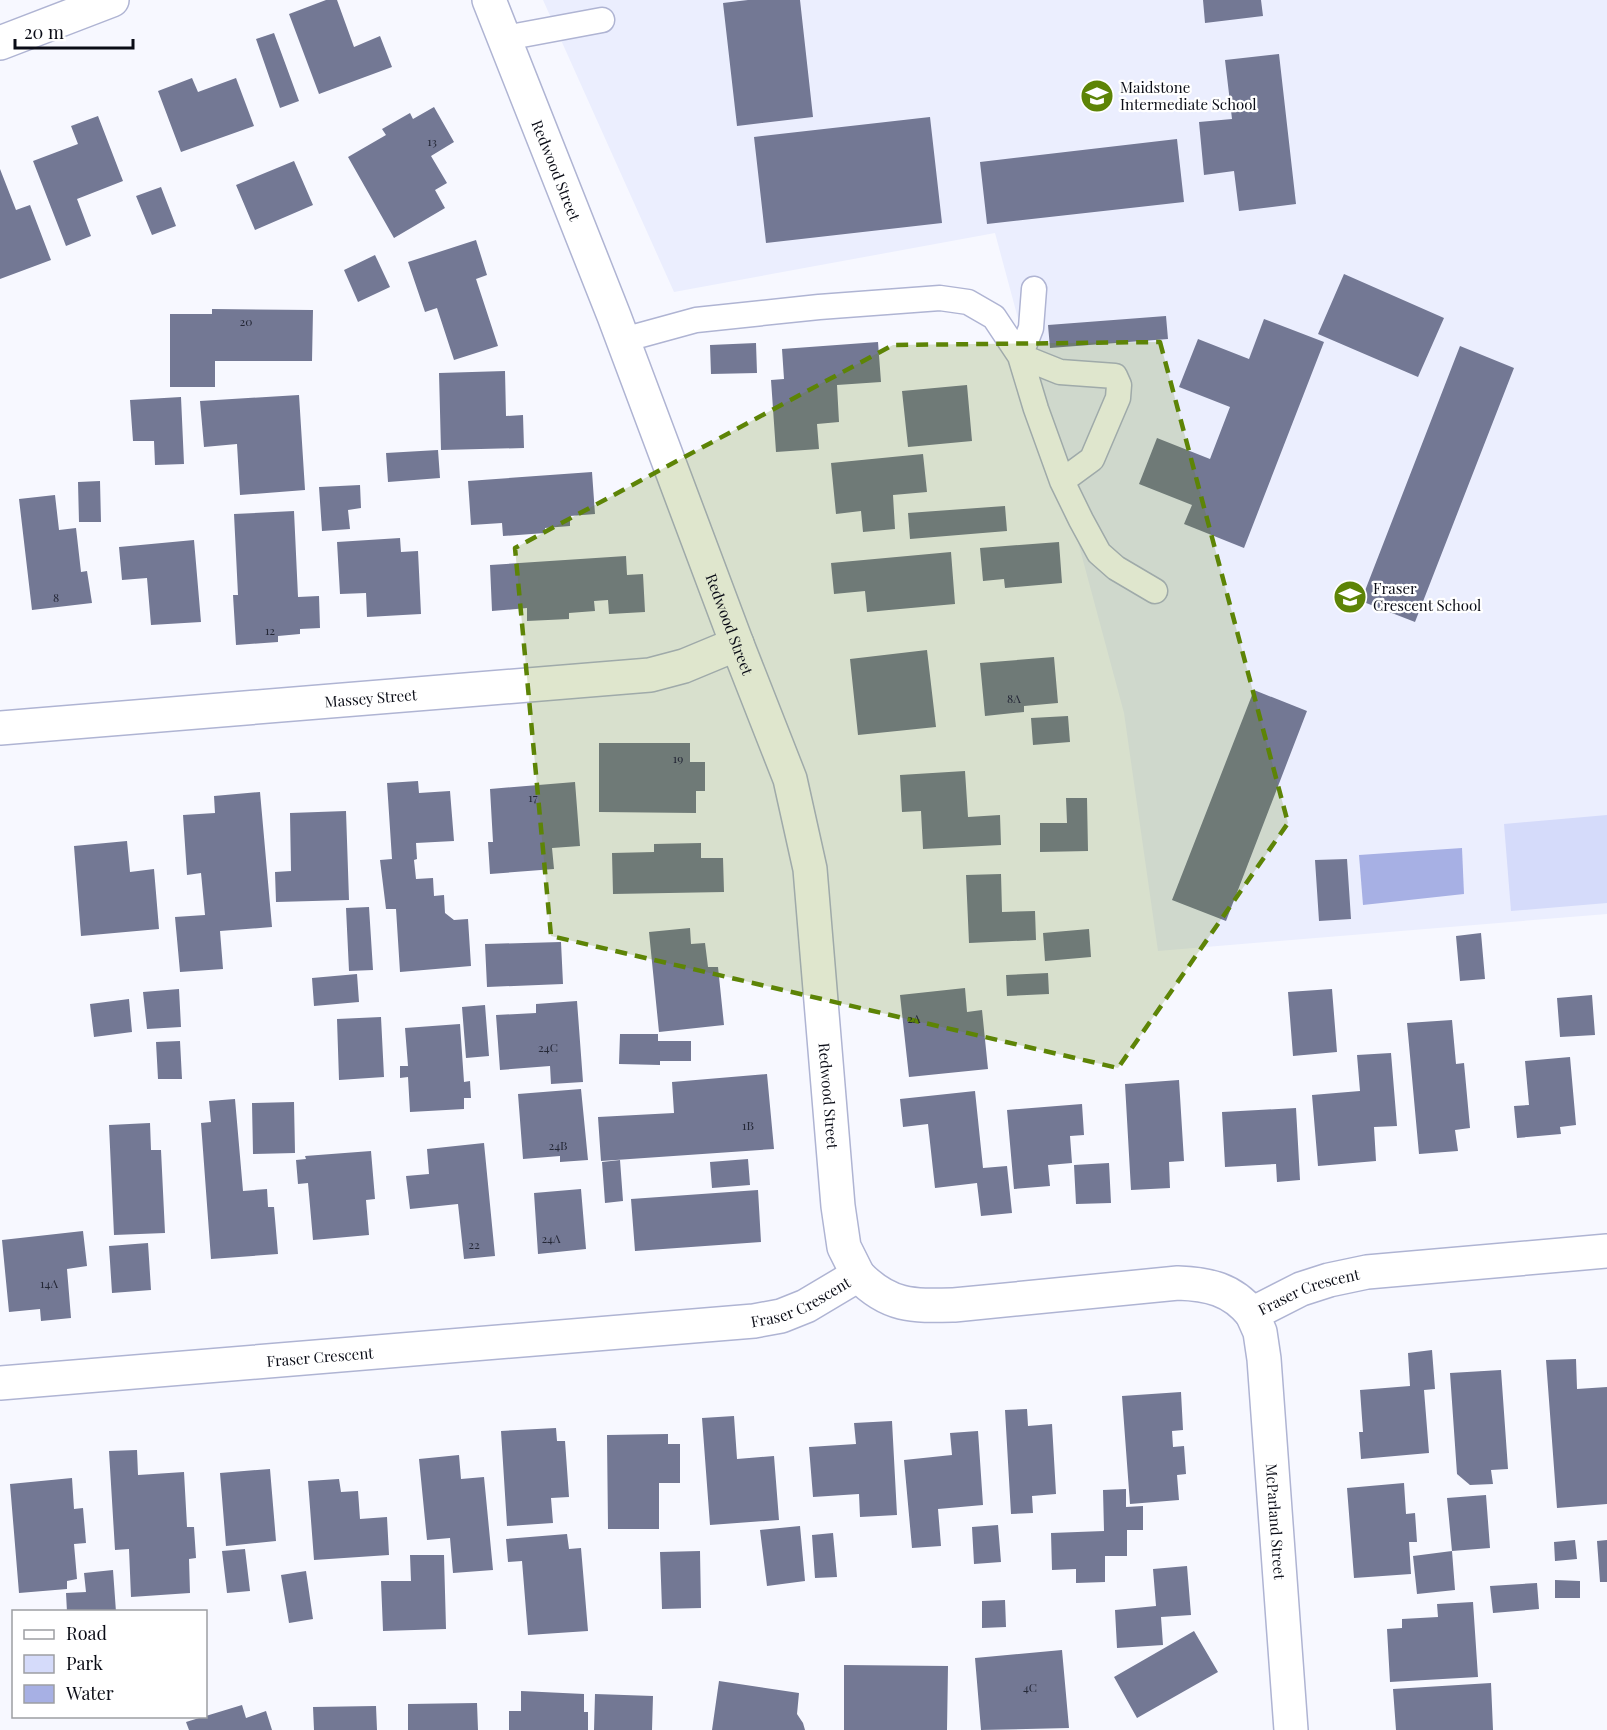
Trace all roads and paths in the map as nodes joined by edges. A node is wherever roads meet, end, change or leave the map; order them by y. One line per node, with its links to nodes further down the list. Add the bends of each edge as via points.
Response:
1 (112, 0): 5 (street)
2 (489, 0): 4 (street, Redwood Street)
3 (602, 20): 4 (lane)
4 (505, 38): 7 (street, Redwood Street)
5 (0, 42)
6 (1034, 289): 8 (lane, via 1031,328)
7 (623, 340): 8 (lane, via 696,320 940,298 968,302 994,316); 11 (street, Redwood Street)
8 (1020, 356): 9 (lane); 9 (lane, via 1060,372 1114,376 1119,385 1118,398 1092,459)
9 (1062, 481): 10 (lane, via 1099,553)
10 (1155, 591)
11 (737, 644): 12 (street, Massey Street, via 650,675); 14 (street, Redwood Street, via 790,779 810,869 838,1206 844,1247)
12 (0, 728)
13 (1607, 1251): 15 (street, Fraser Crescent, via 1367,1272 1301,1289)
14 (858, 1275): 15 (street, Fraser Crescent, via 890,1300 919,1306 1178,1283 1220,1288); 16 (street, Fraser Crescent, via 806,1306 754,1321)
15 (1252, 1314): 17 (street, McParland Street, via 1260,1332 1264,1359)
16 (0, 1383)
17 (1291, 1730)

